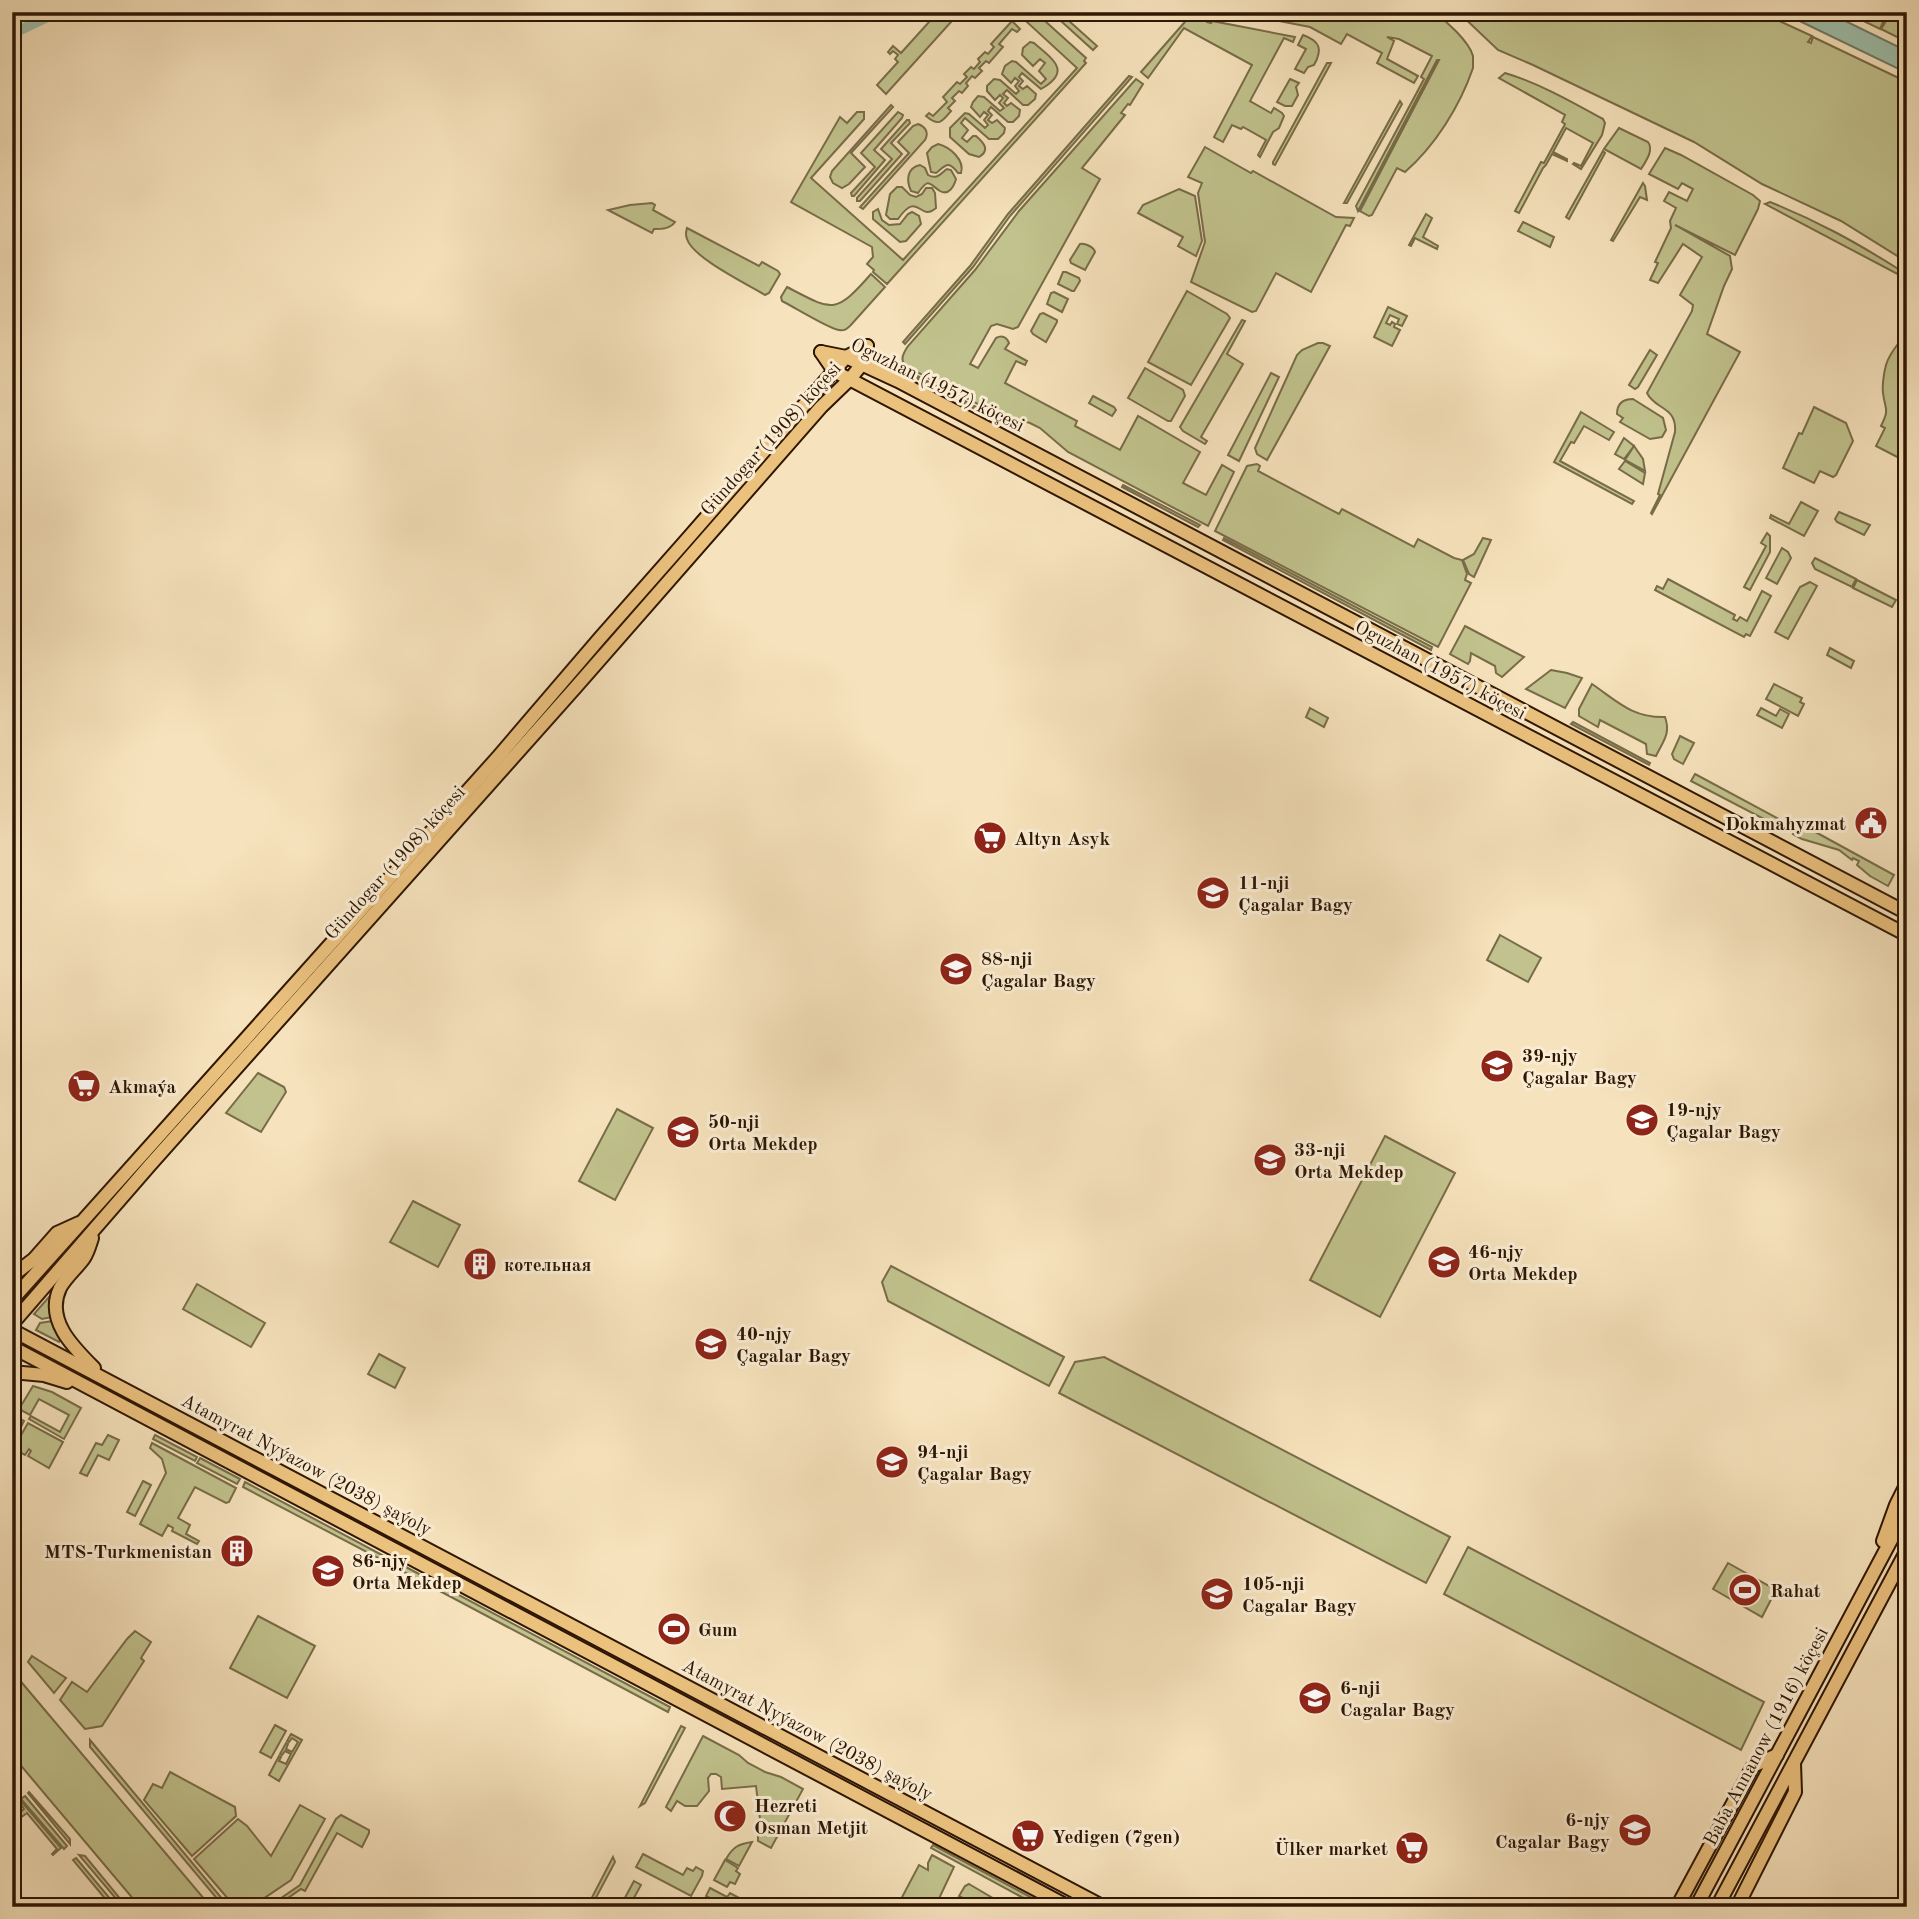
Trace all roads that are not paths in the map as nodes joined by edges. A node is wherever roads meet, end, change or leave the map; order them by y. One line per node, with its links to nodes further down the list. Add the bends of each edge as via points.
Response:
1 (846, 356): 2 (main road, Oguzhan (1957) köçesi); 2 (main road, Gündogar (1908) köçesi, via 867,346); 3 (main road, Gündogar (1908) köçesi); 3 (main road, Oguzhan (1957) köçesi, via 821,352)
2 (862, 364): 4 (main road, Gündogar (1908) köçesi); 6 (main road, Oguzhan (1957) köçesi)
3 (834, 371): 4 (main road, Oguzhan (1957) köçesi); 5 (main road, Gündogar (1908) köçesi)
4 (850, 379): 5 (main road, Gündogar (1908) köçesi, via 566,698); 7 (main road, Oguzhan (1957) köçesi)
5 (382, 896): 8 (main road, Gündogar (1908) köçesi); 9 (main road, Gündogar (1908) köçesi)
6 (1907, 913)
7 (1907, 935)
8 (82, 1221): 10 (main road, via 57,1233); 11 (main road, Gündogar (1908) köçesi)
9 (95, 1229): 12 (main road, Gündogar (1908) köçesi); 16 (main road, via 85,1256 60,1289 56,1309 65,1337)
10 (12, 1276)
11 (12, 1300)
12 (12, 1324)
13 (12, 1330): 16 (main road, Atamyrat Nyýazow (2038) şaýoly)
14 (12, 1347): 17 (main road, Atamyrat Nyýazow (2038) şaýoly)
15 (12, 1372): 17 (main road, via 44,1375)
16 (104, 1378): 27 (main road, Atamyrat Nyýazow (2038) şaýoly)
17 (95, 1391): 26 (main road, Atamyrat Nyýazow (2038) şaýoly)
18 (1907, 1483): 22 (main road)
19 (1907, 1510): 22 (main road, Baba Annanow (1916) köçesi)
20 (1907, 1549): 23 (main road, Baba Annanow (1916) köçesi)
21 (1907, 1564): 23 (main road)
22 (1867, 1584): 24 (main road, Baba Annanow (1916) köçesi)
23 (1884, 1591): 25 (main road, Baba Annanow (1916) köçesi)
24 (1777, 1755): 28 (main road, via 1753,1766); 29 (main road, Baba Annanow (1916) köçesi)
25 (1794, 1760): 30 (main road, Baba Annanow (1916) köçesi); 31 (main road, via 1795,1792)
26 (1069, 1907)
27 (1104, 1907)
28 (1677, 1907)
29 (1696, 1907)
30 (1717, 1907)
31 (1737, 1907)

